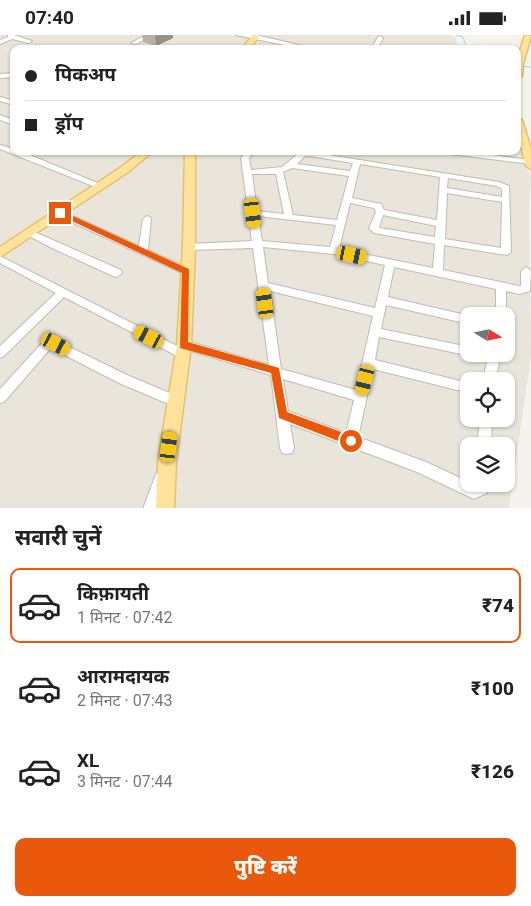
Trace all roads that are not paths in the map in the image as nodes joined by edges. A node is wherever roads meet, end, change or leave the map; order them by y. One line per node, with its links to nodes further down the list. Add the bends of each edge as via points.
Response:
1 (150, 35): 10 (street)
2 (239, 35): 6 (street)
3 (282, 35): 6 (street)
4 (528, 35): 13 (main road)
5 (11, 36): 8 (street); 9 (street)
6 (258, 37): 11 (street)
7 (380, 38): 12 (street)
8 (29, 41)
9 (0, 42)
10 (134, 43)
11 (295, 45)
12 (376, 45)
13 (521, 57)
14 (521, 131): 23 (main road)
15 (20, 155): 29 (street)
16 (142, 155): 29 (main road)
17 (190, 155): 43 (main road)
18 (248, 155): 26 (street, via 245,159)
19 (305, 155): 24 (street)
20 (313, 155): 22 (street)
21 (469, 155): 23 (street)
22 (357, 161): 27 (street); 28 (street)
23 (530, 164)
24 (293, 166): 25 (street); 27 (street)
25 (279, 171): 26 (street); 36 (street)
26 (248, 172): 35 (street)
27 (353, 174): 31 (street)
28 (444, 175): 30 (street); 32 (street, via 504,186)
29 (101, 185): 34 (main road)
30 (443, 190): 32 (street); 39 (street)
31 (346, 200): 33 (street, via 378,206); 38 (street)
32 (506, 200): 41 (street, via 506,252)
33 (380, 212): 39 (street); 41 (street, via 375,230)
34 (60, 213): 40 (main road); 44 (street)
35 (253, 213): 36 (street); 42 (street)
36 (289, 217): 38 (street)
37 (147, 219): 44 (street)
38 (340, 223): 45 (street)
39 (441, 224): 41 (street)
40 (30, 233): 46 (main road); 51 (street)
41 (440, 242): 52 (street)
42 (256, 245): 43 (street); 45 (street); 53 (street)
43 (189, 247): 49 (main road)
44 (143, 251): 49 (street)
45 (334, 251): 48 (street)
46 (0, 253)
47 (0, 259): 55 (street)
48 (390, 263): 52 (street); 56 (street)
49 (186, 271): 61 (main road)
50 (526, 271): 54 (street, via 524,290)
51 (117, 273)
52 (438, 273): 54 (street)
53 (263, 286): 58 (street); 65 (street)
54 (501, 286): 57 (street)
55 (63, 292): 61 (street); 63 (street)
56 (382, 300): 58 (street); 59 (street)
57 (501, 307)
58 (379, 313): 60 (street)
59 (460, 319)
60 (375, 332): 62 (street); 64 (street)
61 (183, 350): 65 (street); 69 (main road)
62 (460, 350)
63 (0, 353)
64 (369, 363): 66 (street); 67 (street)
65 (275, 371): 67 (street); 70 (street)
66 (460, 385)
67 (361, 397): 71 (street)
68 (0, 398): 69 (street, via 51,343)
69 (175, 401): 73 (main road)
70 (282, 415): 71 (street); 72 (street)
71 (351, 441): 74 (street)
72 (287, 448)
73 (167, 462): 75 (street); 76 (main road)
74 (460, 485)
75 (150, 508)
76 (165, 508)

